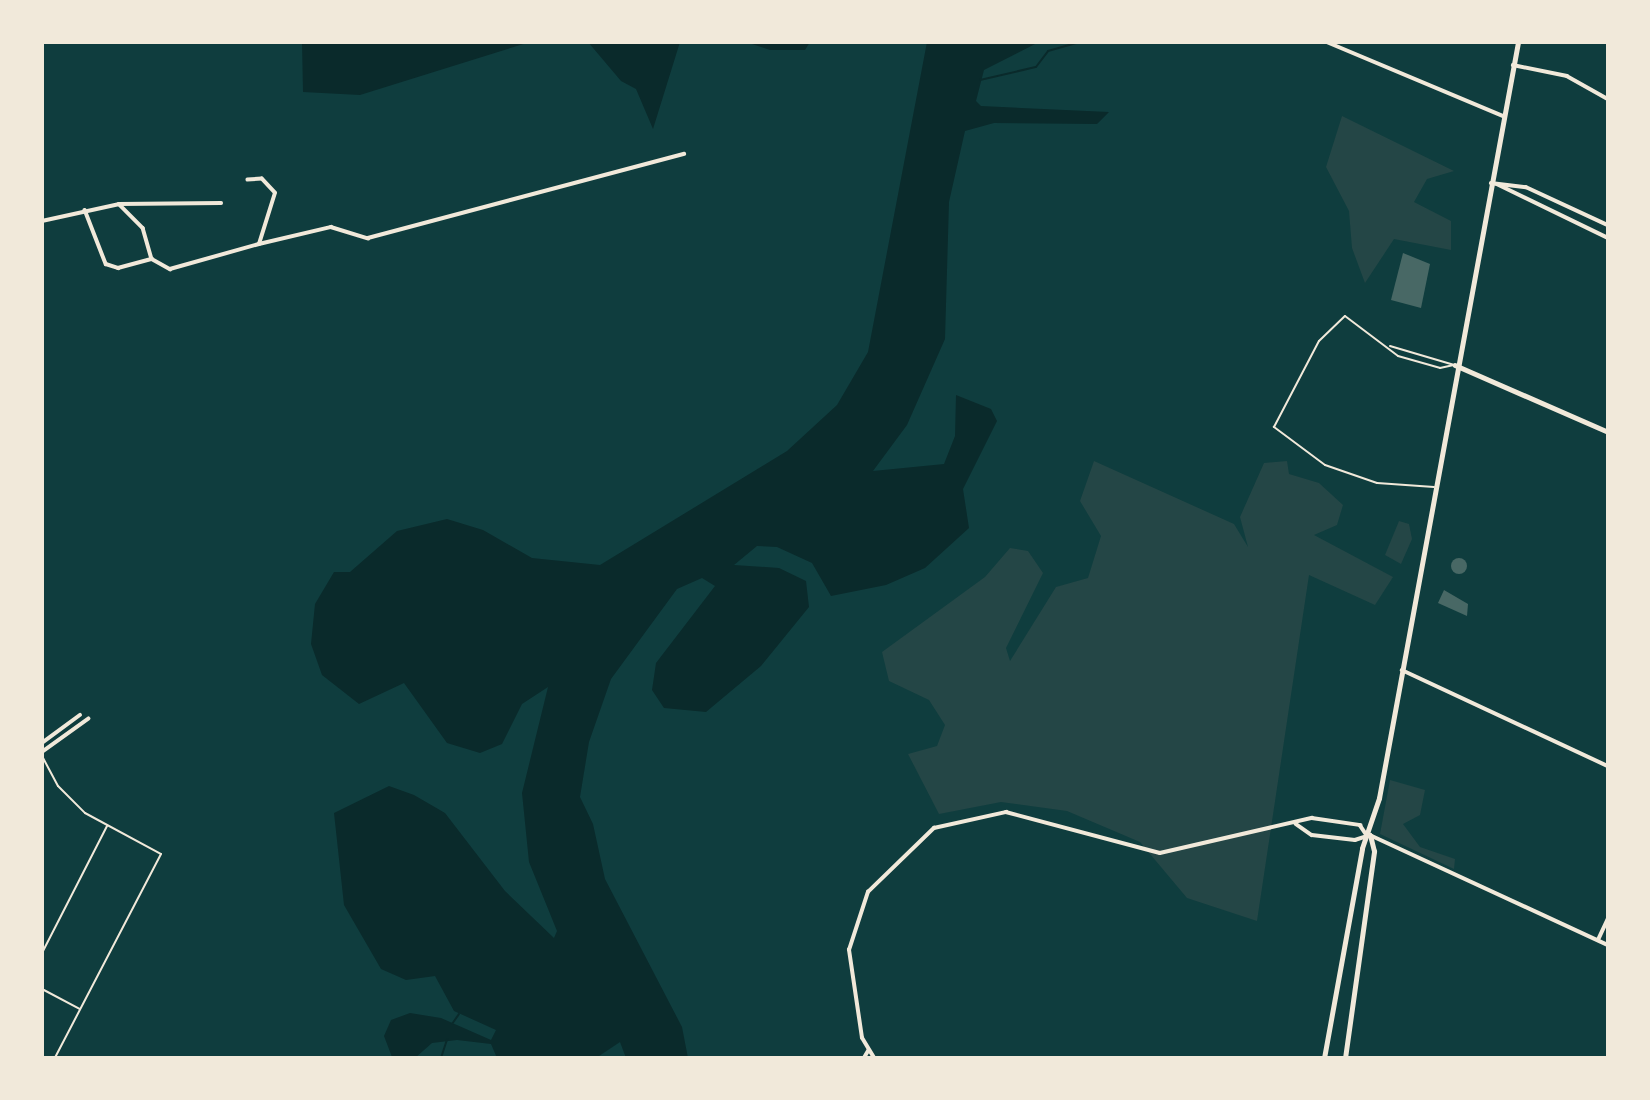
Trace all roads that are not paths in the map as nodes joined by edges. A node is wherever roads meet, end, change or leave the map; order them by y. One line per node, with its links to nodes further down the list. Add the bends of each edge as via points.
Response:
1 (1327, 42): 5 (street)
2 (1518, 42): 3 (main road)
3 (1513, 65): 4 (street, via 1567,76); 5 (main road)
4 (1608, 99)
5 (1503, 116): 8 (main road)
6 (684, 154): 15 (street, via 368,238 331,227)
7 (248, 180): 15 (street, via 262,179 275,193)
8 (1494, 184): 13 (street, via 1506,180 1526,187); 14 (street); 18 (main road)
9 (221, 203): 10 (street)
10 (119, 204): 11 (street); 16 (street, via 143,228)
11 (84, 209): 12 (street); 16 (street, via 106,264 118,268)
12 (42, 221)
13 (1608, 225)
14 (1608, 238)
15 (259, 244): 16 (street, via 170,269)
16 (152, 258)
17 (1388, 346): 18 (lane); 18 (lane, via 1419,362); 20 (lane, via 1345,316 1319,341 1274,427 1312,458 1415,490)
18 (1455, 365): 19 (street); 20 (main road)
19 (1608, 432)
20 (1433, 487): 21 (main road)
21 (1400, 670): 26 (street); 29 (main road)
22 (80, 715): 24 (street)
23 (88, 719): 25 (street)
24 (42, 743)
25 (42, 754): 28 (lane, via 68,799)
26 (1608, 766)
27 (1296, 824): 29 (street, via 1322,819 1360,825); 29 (street, via 1312,835 1355,840); 36 (street, via 1160,853 1006,812 934,828 868,892 856,923 850,982)
28 (107, 826): 33 (lane); 35 (lane, via 161,854)
29 (1368, 834): 31 (street); 40 (main road); 41 (main road, via 1374,851)
30 (1608, 919): 31 (street)
31 (1598, 940): 32 (street)
32 (1608, 945)
33 (42, 953)
34 (42, 989): 35 (lane)
35 (81, 1009): 37 (lane)
36 (867, 1051): 38 (street); 39 (street)
37 (55, 1058)
38 (864, 1058)
39 (874, 1058)
40 (1324, 1058)
41 (1345, 1058)

